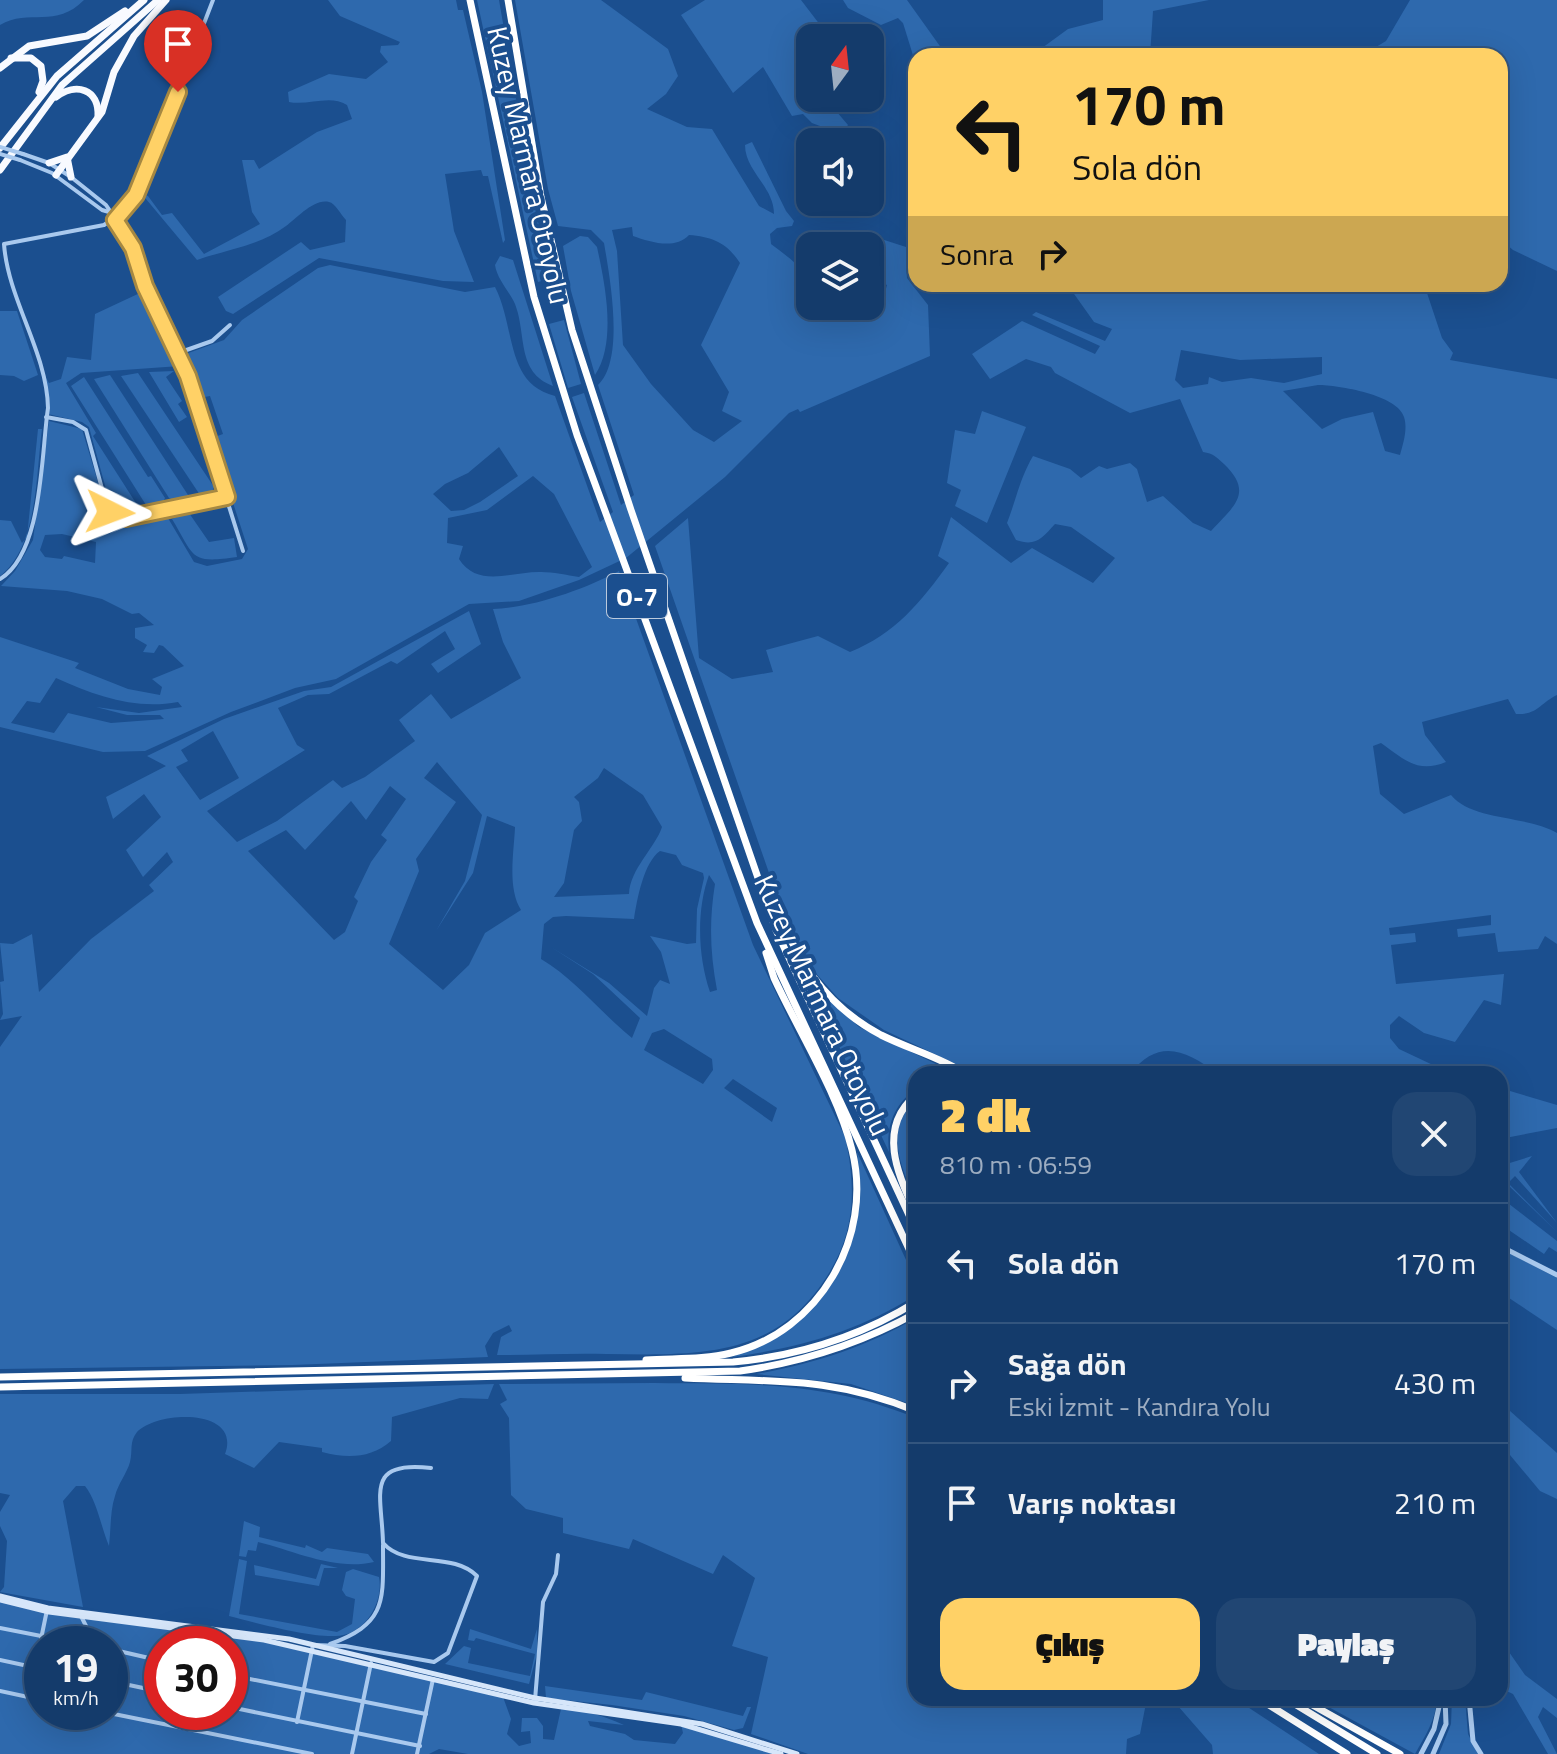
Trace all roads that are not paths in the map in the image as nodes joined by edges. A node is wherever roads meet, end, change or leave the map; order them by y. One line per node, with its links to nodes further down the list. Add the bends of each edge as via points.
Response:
1 (143, 0): 7 (highway, via 87,36 29,46); 9 (highway)
2 (158, 0): 10 (highway)
3 (166, 0): 11 (highway, via 126,50)
4 (213, 0): 19 (street, via 144,179)
5 (470, 0): 27 (highway, Kuzey Marmara Otoyolu / O-7, via 546,340)
6 (508, 0): 26 (highway, Kuzey Marmara Otoyolu / O-7, via 541,197 572,330)
7 (9, 58): 8 (highway); 9 (highway, via 31,58 41,66)
8 (0, 68)
9 (37, 97): 12 (highway)
10 (44, 105): 11 (highway, via 70,88 84,89 95,99); 15 (highway)
11 (97, 118): 13 (highway)
12 (0, 149): 14 (street, bridge); 16 (street, bridge)
13 (67, 157): 14 (highway); 16 (highway); 17 (highway)
14 (49, 163): 16 (street)
15 (0, 170)
16 (58, 172): 17 (street); 18 (street)
17 (71, 177): 18 (street)
18 (109, 212): 19 (street)
19 (115, 220): 21 (street, via 133,248); 22 (street, via 4,244 46,390)
20 (230, 325): 21 (street, via 212,341)
21 (178, 353): 23 (street)
22 (46, 417): 23 (street, via 84,427 107,507 115,515 126,518); 25 (street, via 31,537 13,569)
23 (227, 497): 24 (street)
24 (243, 551)
25 (0, 579)
26 (745, 844): 28 (highway, via 801,963 823,991 873,1030); 31 (highway, Kuzey Marmara Otoyolu / O-7, via 776,930)
27 (757, 923): 32 (highway, Kuzey Marmara Otoyolu / O-7); 37 (highway, via 774,978 852,1151 856,1216 843,1258 806,1311 755,1345 710,1357)
28 (949, 1066)
29 (908, 1105): 30 (highway, via 897,1118 893,1147)
30 (908, 1194)
31 (908, 1213)
32 (908, 1247)
33 (1508, 1250): 34 (street)
34 (1557, 1275)
35 (908, 1306): 37 (highway, via 838,1340 772,1357 711,1364)
36 (908, 1317): 38 (highway, via 843,1347 768,1367 689,1374)
37 (568, 1365): 39 (highway)
38 (571, 1373): 40 (highway); 41 (highway, via 815,1382)
39 (0, 1377)
40 (0, 1387)
41 (908, 1408)
42 (431, 1468): 43 (street, via 408,1465 383,1477)
43 (383, 1543): 52 (street, via 384,1591 375,1616 365,1628); 52 (street, via 396,1553 462,1567 477,1576 448,1653 434,1662)
44 (558, 1555): 62 (street, via 556,1574 544,1594)
45 (0, 1598): 46 (main road)
46 (47, 1610): 47 (main road); 48 (street)
47 (79, 1614): 49 (street); 53 (main road, via 260,1633)
48 (43, 1626)
49 (85, 1626)
50 (0, 1628): 51 (street)
51 (24, 1633)
52 (328, 1644): 53 (street)
53 (313, 1647): 55 (main road); 59 (street)
54 (0, 1660): 56 (street)
55 (371, 1660): 57 (main road); 63 (street)
56 (24, 1666)
57 (434, 1675): 62 (main road); 72 (street)
58 (248, 1678): 59 (street)
59 (303, 1689): 63 (street); 75 (street)
60 (0, 1691): 61 (street)
61 (24, 1696)
62 (534, 1700): 81 (main road, via 681,1724); 82 (main road, via 670,1717)
63 (365, 1702): 72 (street); 76 (street)
64 (1266, 1706): 73 (highway)
65 (1270, 1706): 73 (highway)
66 (1298, 1706): 84 (highway)
67 (1314, 1706): 85 (highway)
68 (1441, 1706): 86 (street)
69 (1444, 1706): 87 (street, via 1446,1724)
70 (1470, 1706): 88 (street, via 1473,1741)
71 (248, 1711): 75 (street)
72 (426, 1714): 77 (street)
73 (1281, 1714): 83 (highway)
74 (128, 1717): 78 (street)
75 (297, 1722): 76 (street)
76 (356, 1734): 77 (street); 79 (street)
77 (420, 1746): 80 (street)
78 (312, 1754)
79 (352, 1754)
80 (417, 1754)
81 (781, 1754)
82 (797, 1754)
83 (1347, 1754)
84 (1377, 1754)
85 (1400, 1754)
86 (1421, 1754)
87 (1433, 1754)
88 (1481, 1754)

